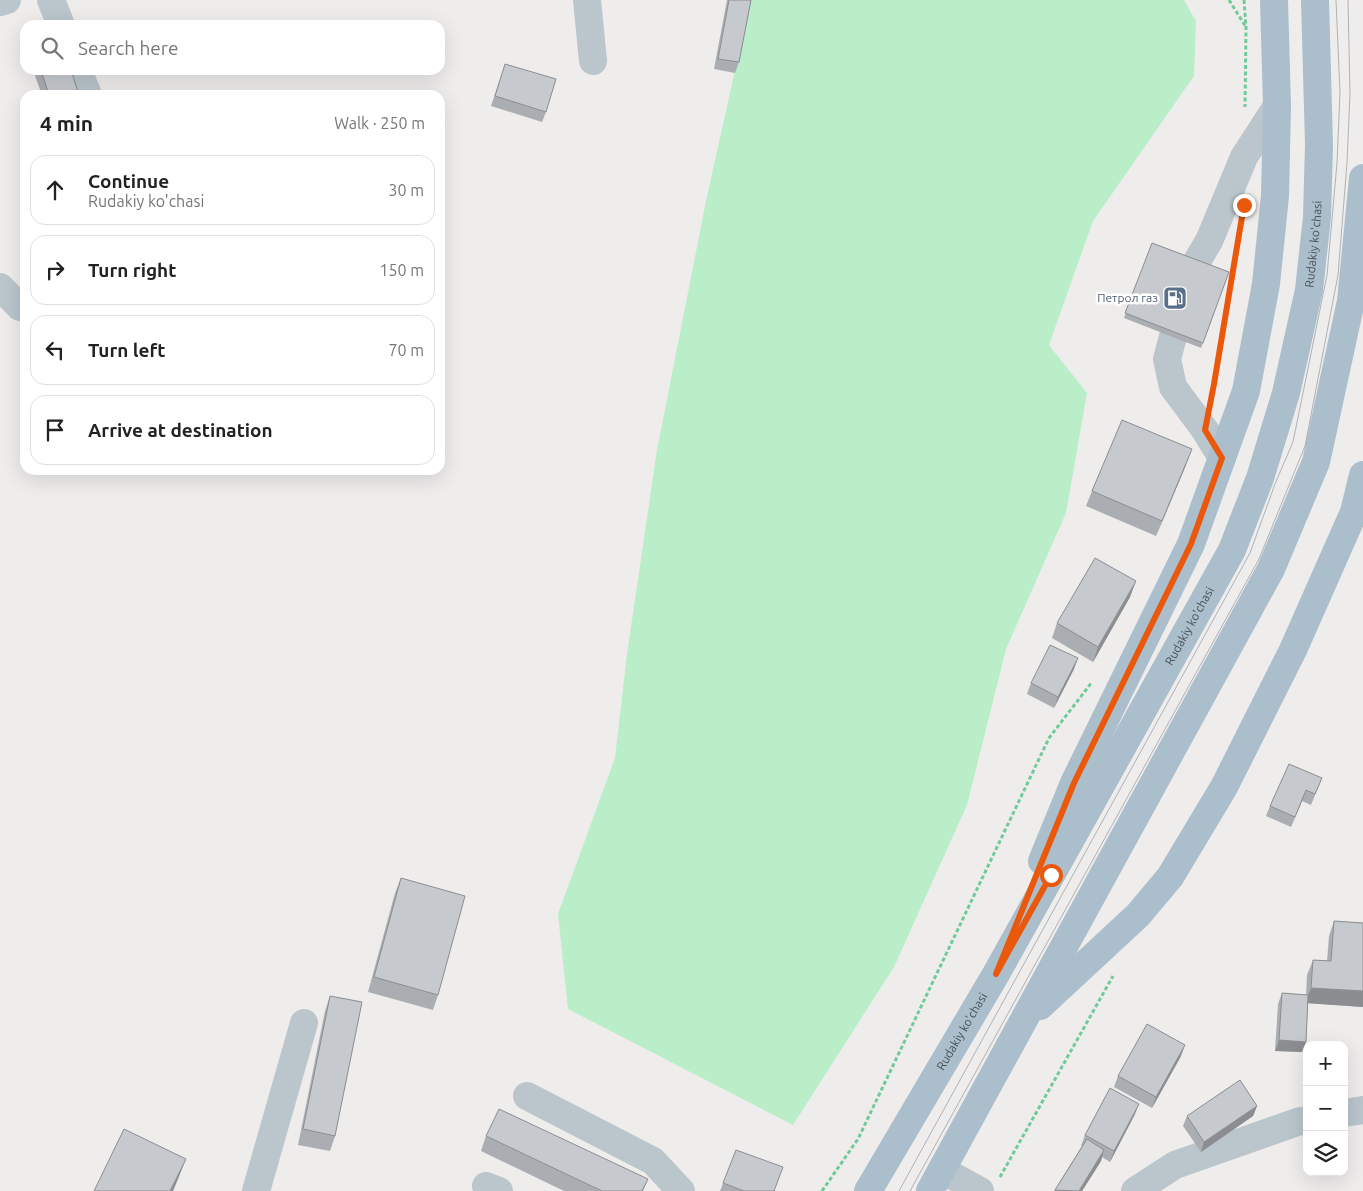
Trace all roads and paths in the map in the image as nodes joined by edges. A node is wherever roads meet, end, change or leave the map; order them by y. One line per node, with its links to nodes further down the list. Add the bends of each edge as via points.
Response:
1 (7, 0): 8 (street)
2 (52, 0): 9 (street)
3 (587, 0): 11 (street)
4 (1229, 0): 10 (path)
5 (1244, 0): 10 (path)
6 (1274, 0): 14 (main road)
7 (1315, 0): 24 (main road, Rudakiy ko'chasi, via 1319,145 1317,217 1309,290 1286,393 1260,478 1232,550)
8 (0, 2)
9 (59, 20)
10 (1246, 28): 15 (path)
11 (593, 60)
12 (80, 75): 13 (street)
13 (86, 90)
14 (1277, 106): 20 (street, via 1244,157 1209,241 1190,273 1167,359 1173,387); 21 (main road, via 1275,196 1266,284 1246,391)
15 (1245, 107)
16 (1363, 178): 26 (main road, via 1351,301 1316,462 1271,569)
17 (1237, 243): 20 (path)
18 (0, 287): 19 (street)
19 (20, 307)
20 (1205, 430): 21 (street)
21 (1222, 458): 24 (main road, via 1191,544 1074,783)
22 (1363, 475): 26 (main road, via 1354,512 1293,650 1224,787 1170,878 1138,915)
23 (1097, 674): 34 (path, via 1049,738 858,1139)
24 (996, 974): 35 (main road, Rudakiy ko'chasi)
25 (304, 1023): 32 (street)
26 (1022, 1023): 31 (main road)
27 (527, 1096): 33 (street, via 652,1161)
28 (1363, 1110): 29 (street)
29 (1348, 1112)
30 (1303, 1121): 37 (street, via 1174,1165)
31 (936, 1180): 36 (street)
32 (256, 1191)
33 (680, 1191)
34 (822, 1191)
35 (868, 1191)
36 (980, 1191)
37 (1135, 1191)

